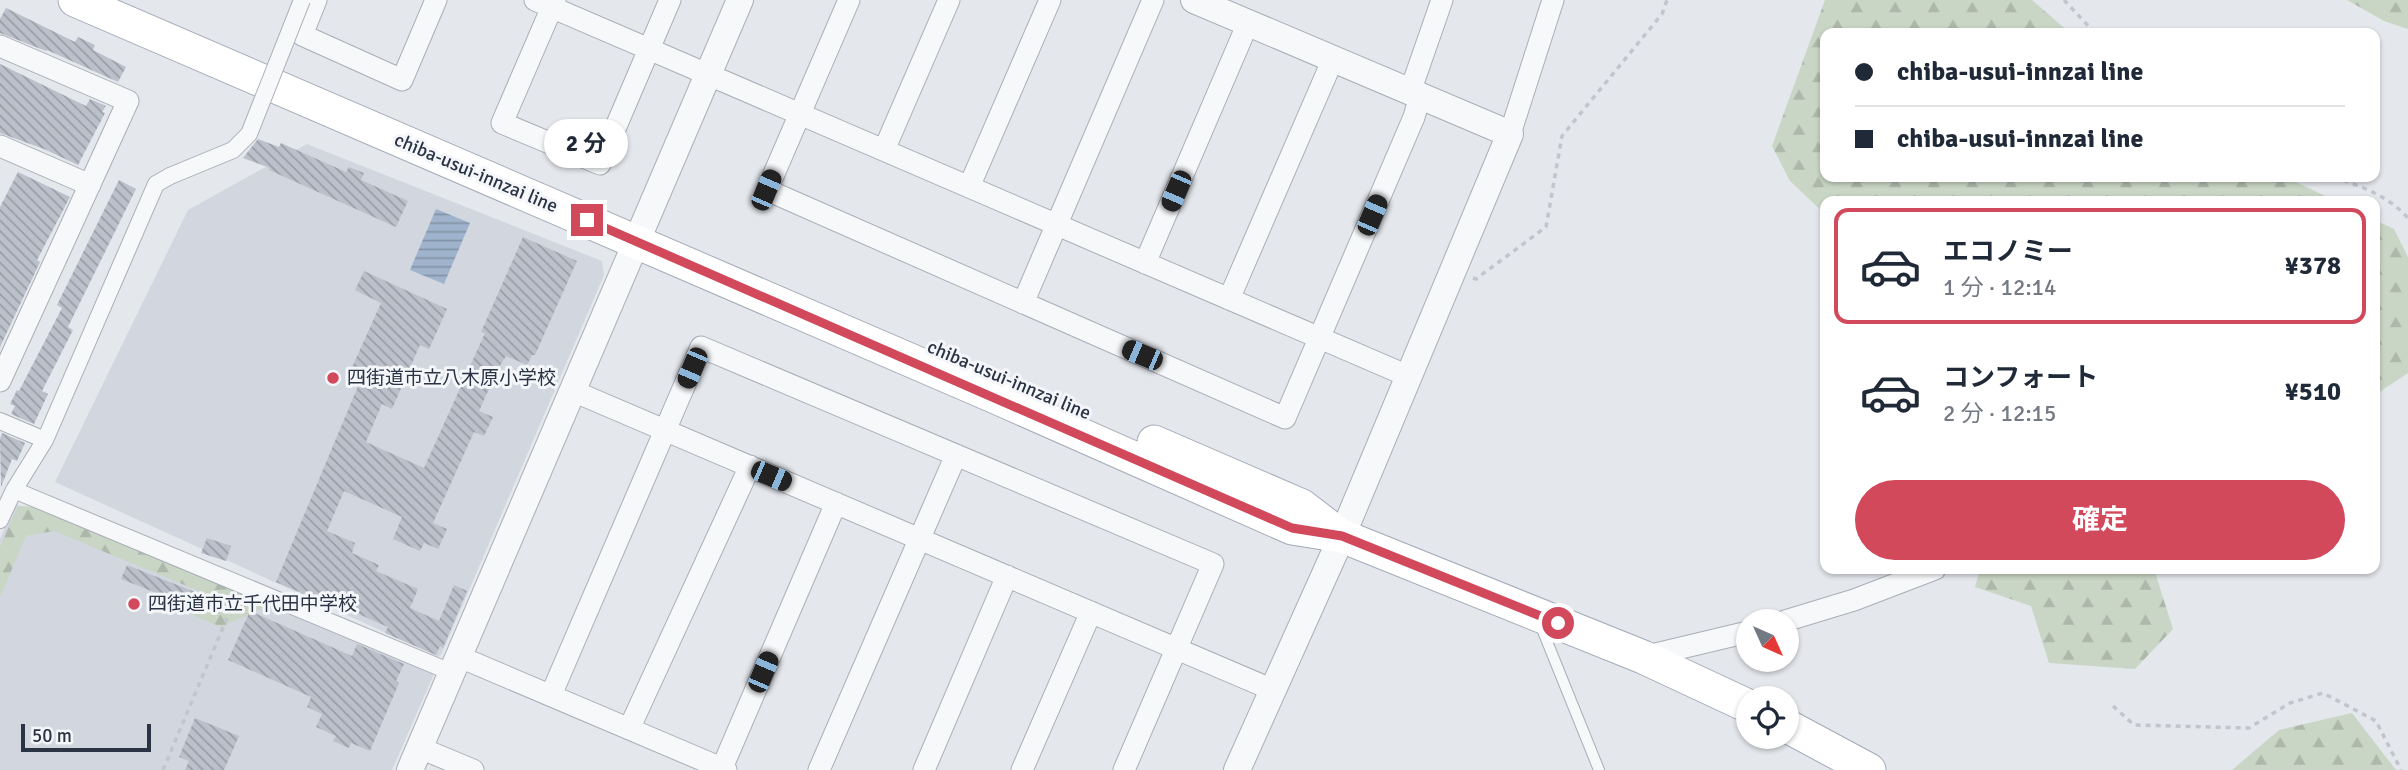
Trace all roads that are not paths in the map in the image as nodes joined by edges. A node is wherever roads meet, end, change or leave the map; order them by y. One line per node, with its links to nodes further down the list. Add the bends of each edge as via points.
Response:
1 (75, 0): 29 (main road, chiba-usui-innzai line)
2 (131, 0): 29 (main road, chiba-usui-innzai line)
3 (302, 0): 39 (street, bridge, via 249,134 233,150 156,184)
4 (316, 0): 5 (street, via 302,35 402,80)
5 (436, 0)
6 (670, 0): 18 (street)
7 (740, 0): 20 (street)
8 (849, 0): 22 (street)
9 (949, 0): 24 (street)
10 (1050, 0): 27 (street)
11 (1153, 0): 28 (street)
12 (1194, 0): 16 (street)
13 (1441, 0): 21 (street)
14 (1553, 0): 23 (street)
15 (547, 3): 18 (street); 18 (street, via 502,123 600,164)
16 (1248, 23): 19 (street); 30 (street)
17 (0, 46): 26 (street, via 128,102)
18 (649, 49): 20 (street)
19 (1333, 59): 21 (street); 31 (street)
20 (708, 75): 22 (street); 29 (street)
21 (1415, 94): 23 (street); 33 (street, via 1414,117)
22 (800, 114): 24 (street); 32 (street, via 766,190)
23 (1510, 134): 34 (street)
24 (884, 150): 27 (street)
25 (3, 153): 26 (street)
26 (90, 186): 35 (street)
27 (969, 187): 28 (street)
28 (1056, 225): 30 (street); 32 (street)
29 (641, 232): 36 (street); 45 (main road, chiba-usui-innzai line, via 1302,506)
30 (1145, 263): 31 (street)
31 (1229, 299): 33 (street)
32 (1023, 303): 33 (street, via 1285,418)
33 (1320, 338): 34 (street)
34 (1408, 376): 45 (street)
35 (0, 381)
36 (573, 391): 38 (street); 55 (street)
37 (0, 421): 39 (street)
38 (665, 430): 40 (street, via 701,347); 41 (street); 57 (street)
39 (45, 440): 42 (street)
40 (956, 455): 46 (street); 53 (street, via 1213,564)
41 (750, 466): 43 (street); 59 (street)
42 (14, 490): 44 (street); 55 (street, via 241,584)
43 (836, 503): 46 (street); 62 (street)
44 (0, 520)
45 (1342, 536): 50 (main road, chiba-usui-innzai line); 56 (street)
46 (919, 539): 48 (street); 64 (street)
47 (1921, 574): 51 (street)
48 (1007, 576): 49 (street); 65 (street)
49 (1091, 612): 53 (street); 66 (street)
50 (1536, 615): 54 (main road, chiba-usui-innzai line); 69 (lane)
51 (1799, 617)
52 (1736, 635): 54 (street)
53 (1177, 649): 56 (street); 67 (street)
54 (1643, 657): 58 (main road, chiba-usui-innzai line)
55 (457, 665): 57 (street); 61 (street)
56 (1273, 690): 68 (street)
57 (551, 695): 59 (street)
58 (1736, 700)
59 (629, 729): 62 (street)
60 (1799, 732): 70 (main road)
61 (415, 759): 63 (street)
62 (724, 769)
63 (473, 770)
64 (819, 770)
65 (924, 770)
66 (1022, 770)
67 (1124, 770)
68 (1237, 770)
69 (1599, 770)
70 (1869, 770)

